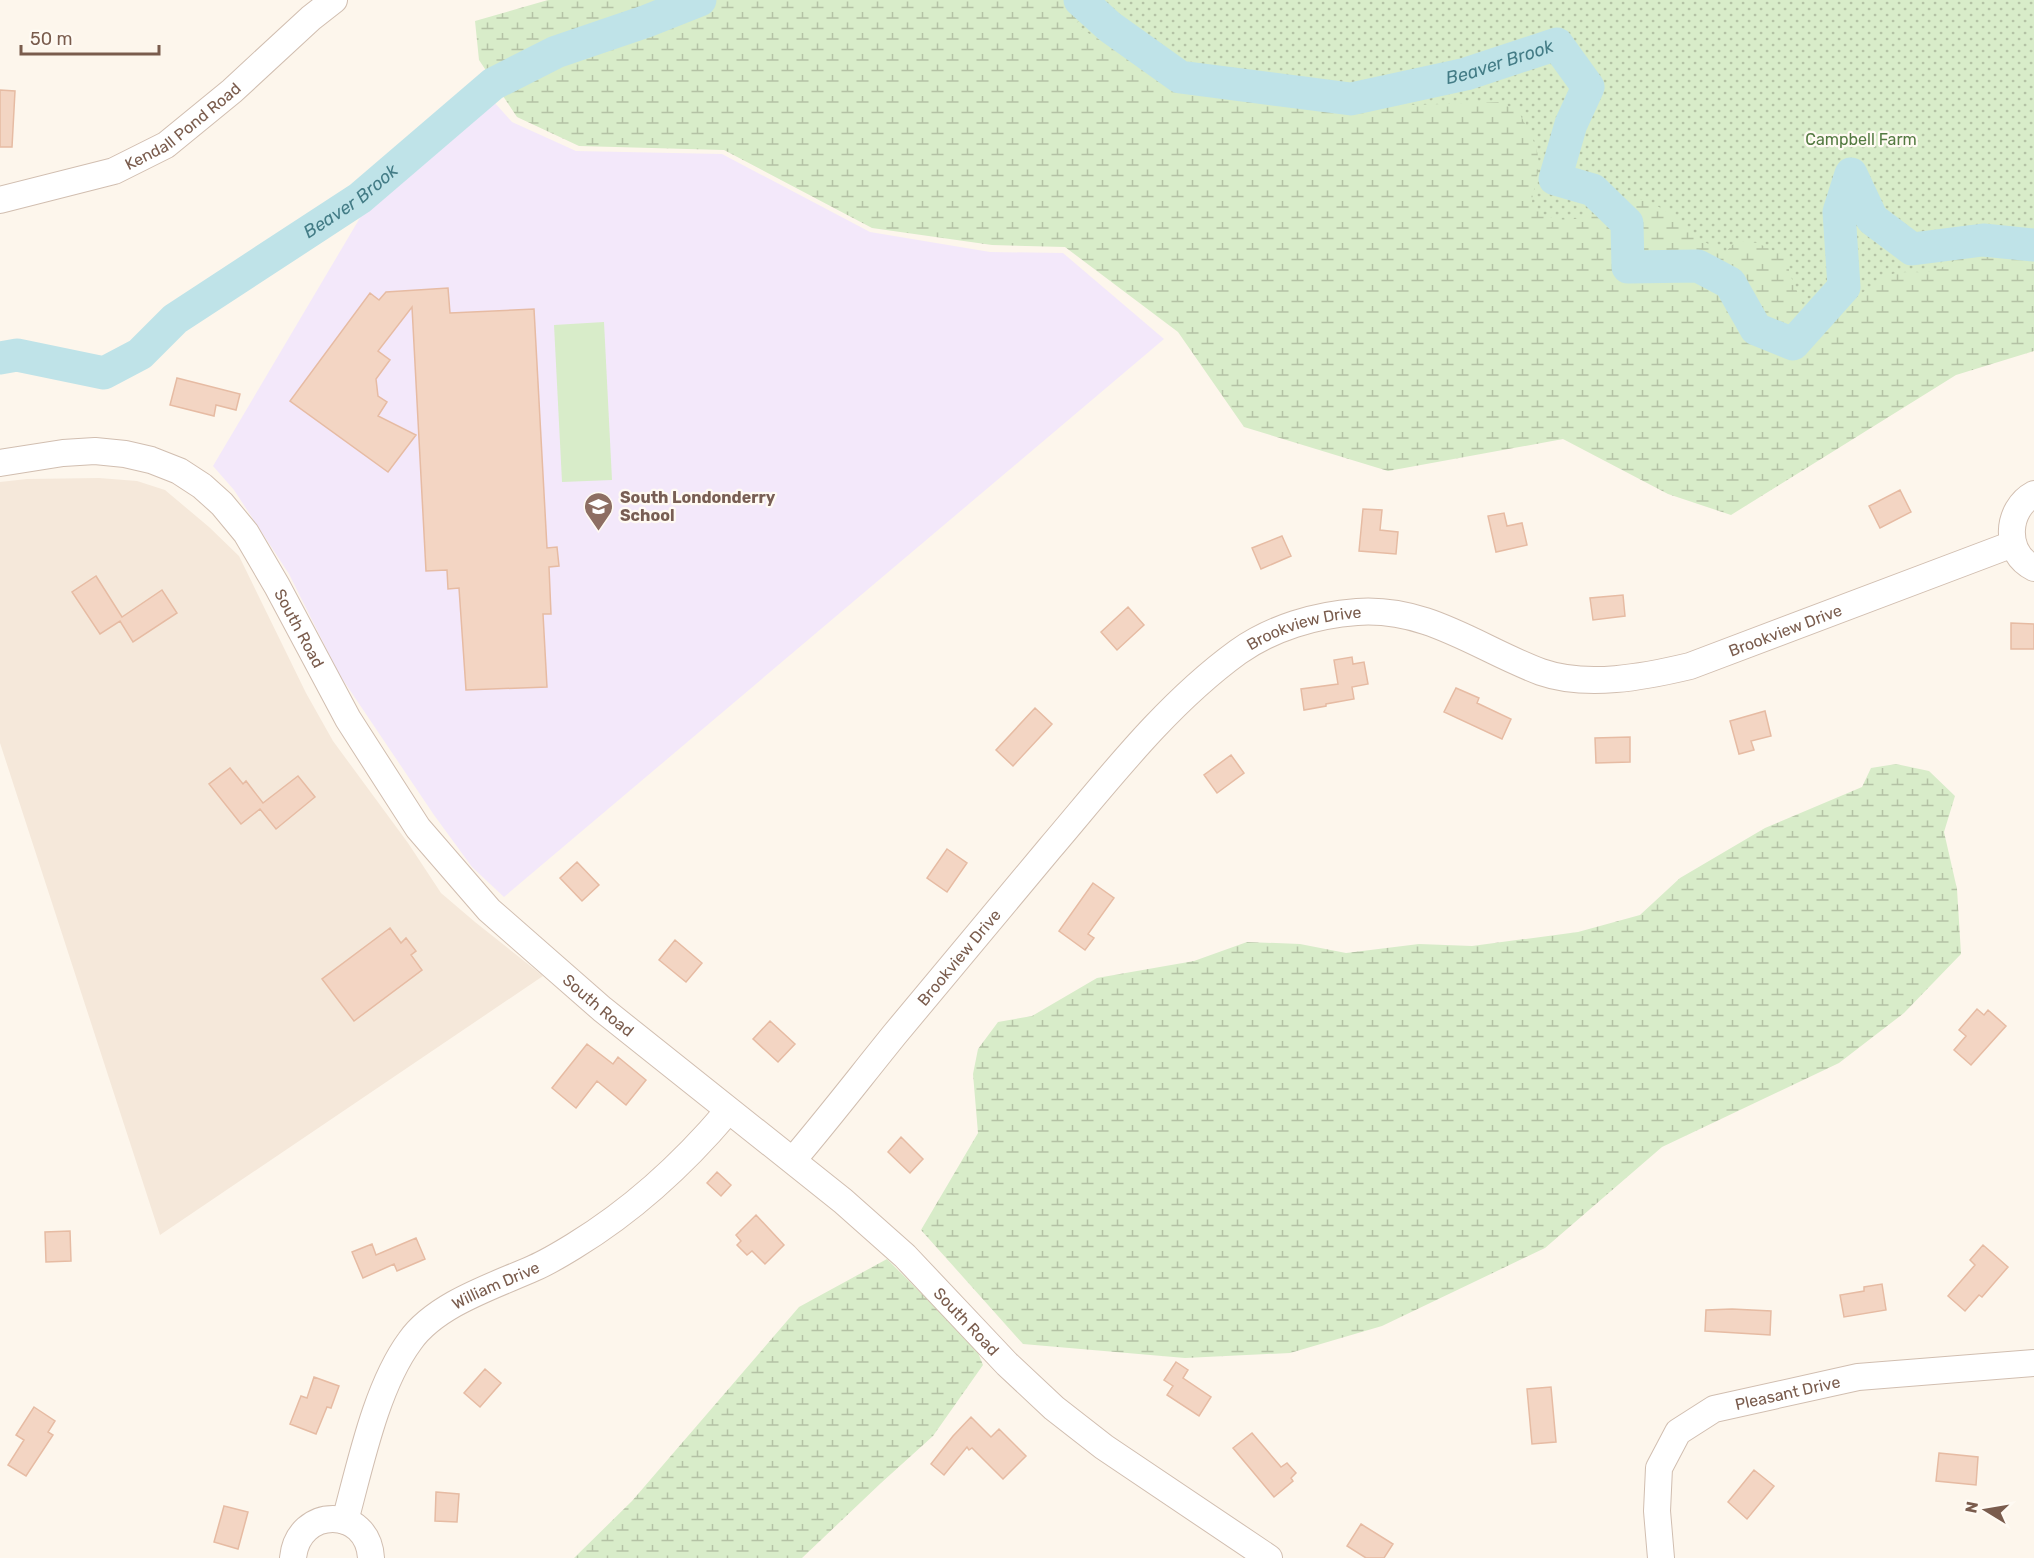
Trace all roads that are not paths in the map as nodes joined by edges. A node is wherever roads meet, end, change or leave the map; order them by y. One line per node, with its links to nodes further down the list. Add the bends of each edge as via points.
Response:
1 (334, 0): 2 (street, Kendall Pond Road, via 166,145 114,171)
2 (0, 200)
3 (0, 463): 7 (street, South Road, via 63,453 125,454 178,471 202,486 246,533 348,719 418,828 489,910 602,1009)
4 (2034, 494): 5 (street, via 2020,504 2013,516)
5 (2013, 544): 6 (street); 8 (street, Brookview Drive, via 1690,666 1648,676 1605,680 1542,672 1443,626 1402,615 1359,612 1317,617 1257,641 1188,693 1143,740)
6 (2034, 568)
7 (728, 1111): 8 (street, South Road); 10 (street, William Drive, via 660,1182 611,1221 538,1267 450,1306 411,1339 387,1382)
8 (793, 1160): 13 (street, South Road, via 905,1256 1054,1408 1114,1454)
9 (2034, 1362): 14 (street, Pleasant Drive, via 1858,1377 1714,1409 1678,1432 1659,1468)
10 (345, 1521): 11 (street, via 332,1519 308,1527 299,1536); 12 (street, via 365,1537)
11 (293, 1558)
12 (371, 1558)
13 (1269, 1558)
14 (1661, 1558)

